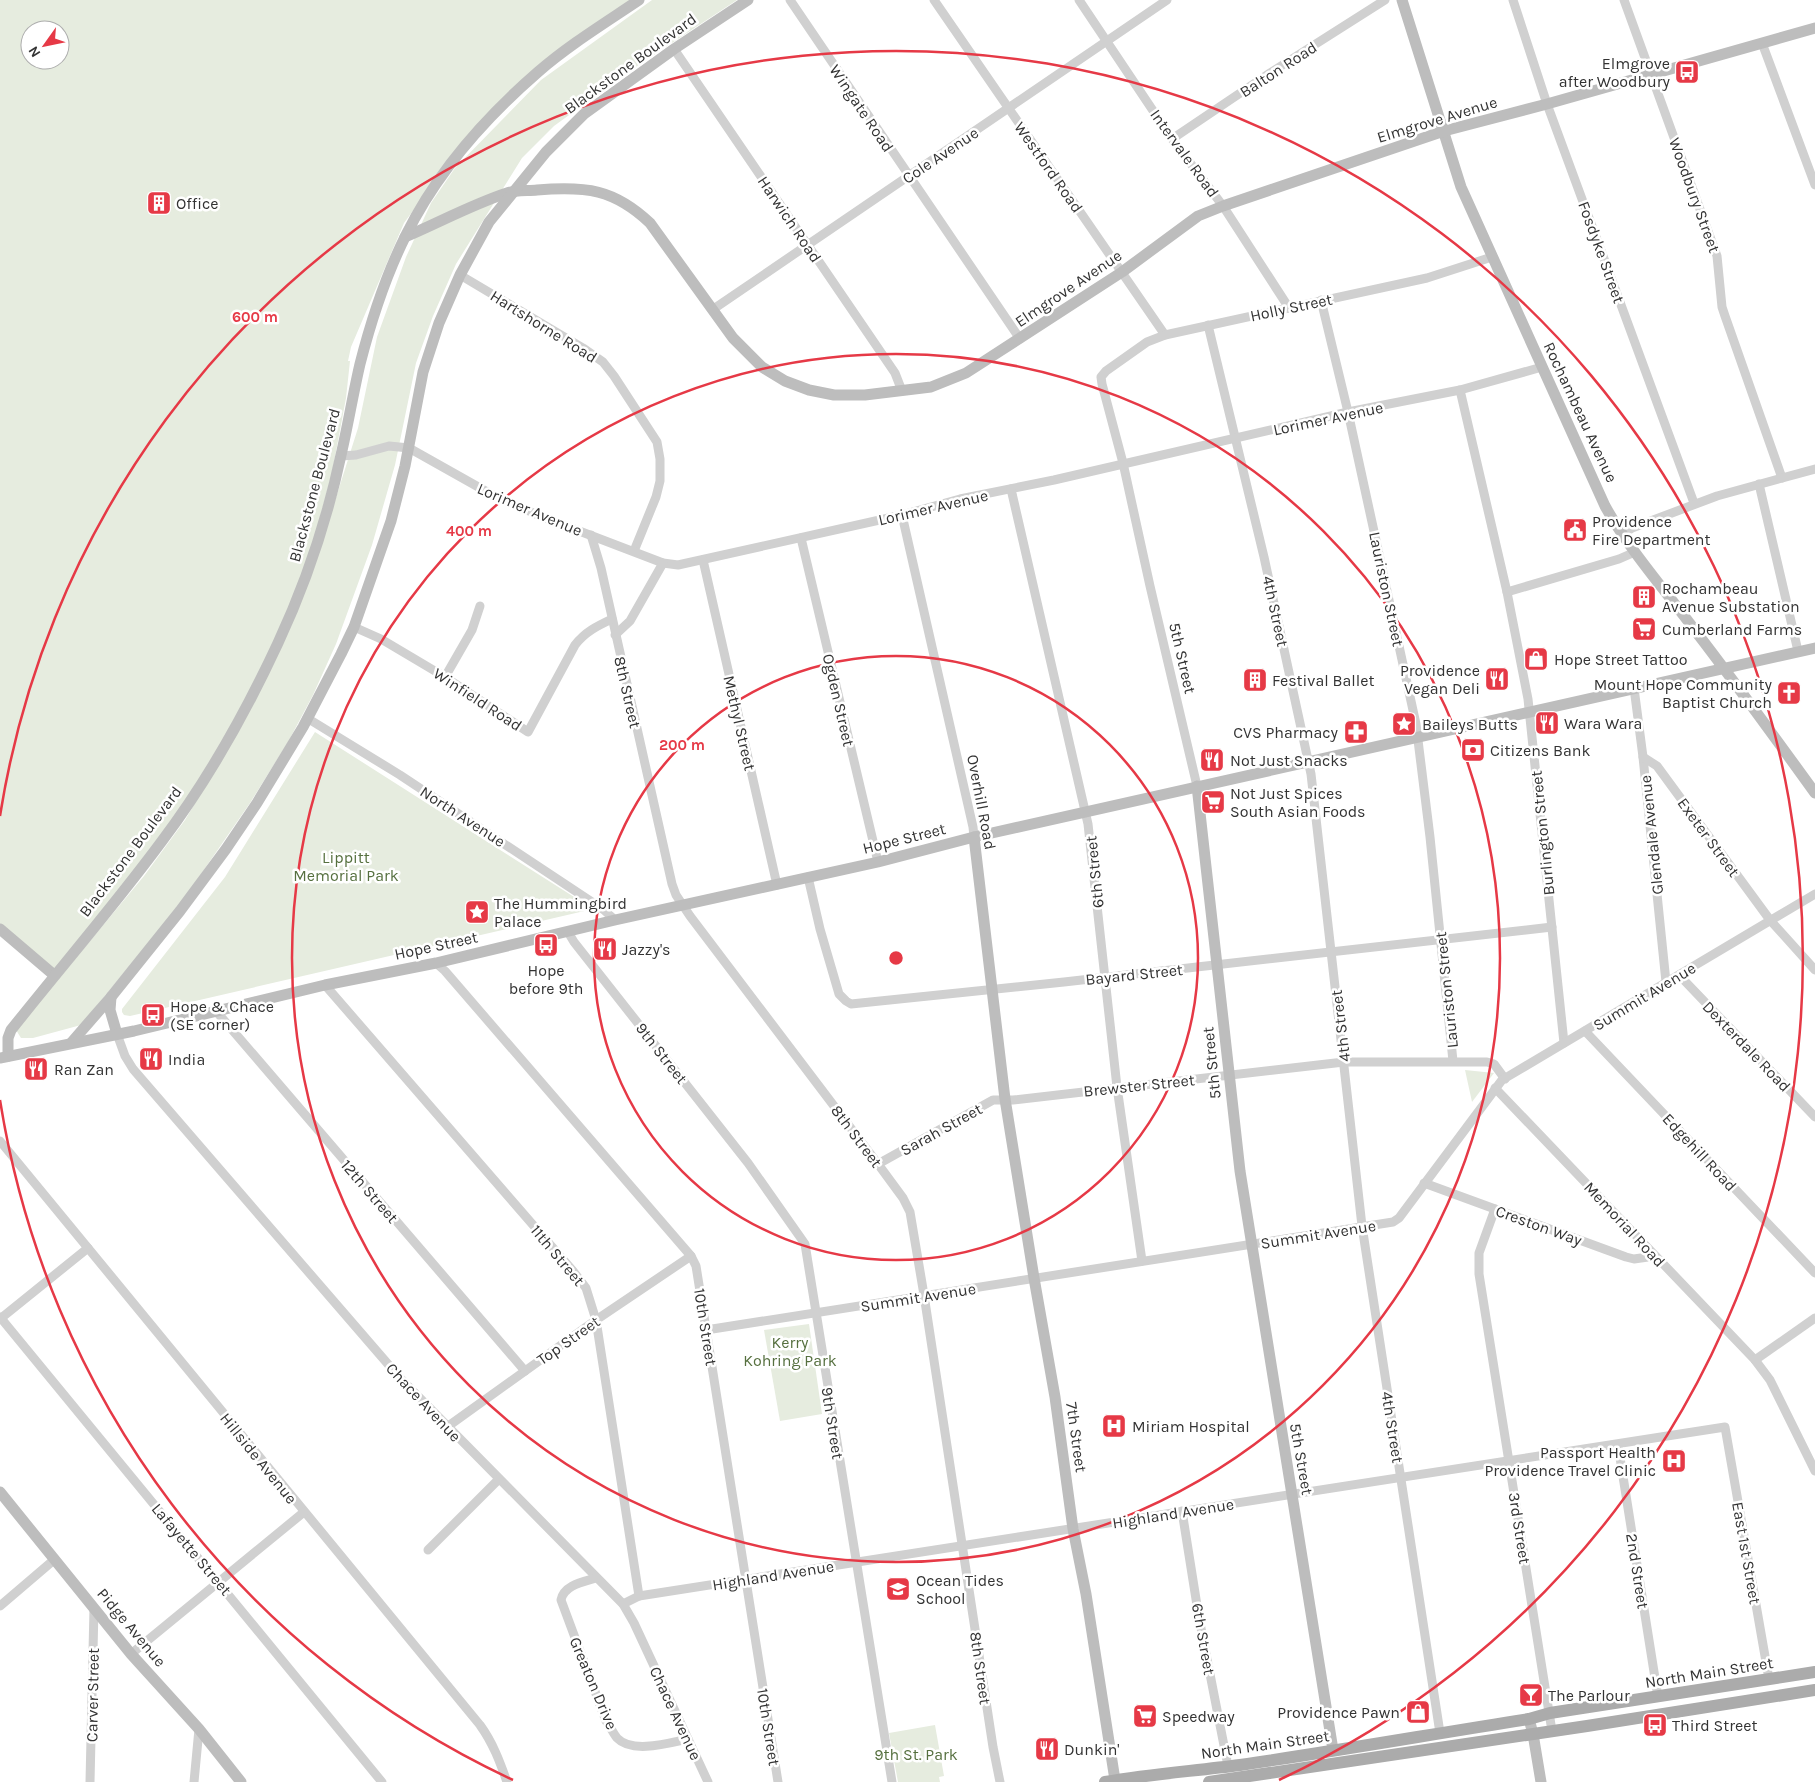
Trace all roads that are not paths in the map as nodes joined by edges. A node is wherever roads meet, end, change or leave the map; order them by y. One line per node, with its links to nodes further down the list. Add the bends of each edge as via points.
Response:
1 (639, 0): 24 (street, Blackstone Boulevard, via 540,71 491,116 453,160)
2 (748, 0): 14 (street, Blackstone Boulevard)
3 (790, 0): 20 (street, Wingate Road)
4 (934, 0): 17 (street, Westford Road)
5 (1079, 0): 12 (street, Intervale Road)
6 (1167, 0): 12 (street, Cole Avenue)
7 (1385, 0): 19 (street, Balton Road)
8 (1402, 0): 18 (street, Rochambeau Avenue)
9 (1513, 0): 16 (street, Fosdyke Street)
10 (1624, 0): 15 (street, Woodbury Street)
11 (1815, 28): 13 (street, Elmgrove Avenue)
12 (1107, 40): 17 (street, Cole Avenue); 19 (street, Intervale Road)
13 (1762, 43): 15 (street, Elmgrove Avenue); 21 (street)
14 (674, 49): 22 (street, Blackstone Boulevard, via 584,114); 25 (street, Harwich Road)
15 (1651, 74): 16 (street, Elmgrove Avenue); 45 (street, Woodbury Street, via 1717,256 1722,307)
16 (1547, 104): 18 (street, Elmgrove Avenue); 48 (street, Fosdyke Street)
17 (1008, 108): 20 (street, Cole Avenue); 27 (street, Westford Road)
18 (1444, 131): 23 (street, Elmgrove Avenue); 26 (street, Rochambeau Avenue, via 1461,187)
19 (1172, 139): 23 (street, Intervale Road)
20 (908, 176): 25 (street, Cole Avenue); 34 (street, Wingate Road)
21 (1815, 185)
22 (512, 192): 24 (street, Elmgrove Avenue); 28 (street, Blackstone Boulevard, via 489,222); 31 (street, Elmgrove Avenue, via 560,188 601,192 622,201 650,222)
23 (1223, 206): 27 (street, Elmgrove Avenue, via 1198,216); 30 (street, Intervale Road)
24 (405, 237): 42 (street, Blackstone Boulevard, via 365,347)
25 (808, 244): 31 (street, Cole Avenue); 38 (street, Harwich Road, via 896,373)
26 (1492, 257): 29 (street, Holly Street, via 1427,278); 35 (street, Rochambeau Avenue)
27 (1122, 272): 33 (street, Westford Road); 34 (street, Elmgrove Avenue)
28 (460, 275): 41 (street, Blackstone Boulevard, via 439,323 423,372); 53 (street, Hartshorne Road, via 602,362 657,442 660,481)
29 (1321, 300): 30 (street, Holly Street); 39 (street, Lauriston Street)
30 (1289, 308): 32 (street, Holly Street)
31 (712, 310): 38 (street, Elmgrove Avenue, via 745,351 762,367 785,381 834,395 865,396)
32 (1208, 325): 33 (street, Holly Street); 40 (street, 4th Street)
33 (1165, 334): 36 (street, Holly Street, via 1147,342 1106,370)
34 (1020, 339): 38 (street, Elmgrove Avenue, via 951,380 931,388)
35 (1542, 367): 37 (street, Lorimer Avenue); 50 (street, Rochambeau Avenue, via 1605,506)
36 (1101, 377): 43 (street, 5th Street)
37 (1460, 390): 39 (street, Lorimer Avenue); 57 (street, Burlington Street)
38 (902, 391)
39 (1348, 412): 40 (street, Lorimer Avenue); 69 (street, Lauriston Street)
40 (1235, 438): 43 (street, Lorimer Avenue); 71 (street, 4th Street)
41 (409, 448): 42 (street, Lorimer Avenue, via 389,446); 51 (street, Lorimer Avenue, via 488,493); 60 (street, Blackstone Boulevard, via 391,521)
42 (341, 456): 91 (street, Blackstone Boulevard, via 310,569 280,641 244,713 163,841)
43 (1123, 463): 47 (street, Lorimer Avenue); 72 (street, 5th Street)
44 (1815, 469): 45 (street)
45 (1782, 478): 46 (street)
46 (1759, 484): 48 (street); 63 (street)
47 (1011, 489): 49 (street, Lorimer Avenue); 74 (street, 6th Street)
48 (1694, 503): 50 (street)
49 (902, 515): 52 (street, Lorimer Avenue); 75 (street, Overhill Road)
50 (1623, 534): 54 (street, Rochambeau Avenue)
51 (591, 536): 53 (street, Lorimer Avenue); 59 (street, 8th Street)
52 (801, 538): 55 (street, Lorimer Avenue); 76 (street, Ogden Street)
53 (634, 551): 56 (street, Lorimer Avenue)
54 (1636, 552): 57 (street); 64 (street, Rochambeau Avenue)
55 (703, 560): 56 (street, Lorimer Avenue, via 678,565); 78 (street, Methyl Street)
56 (663, 563): 61 (street, via 630,621)
57 (1507, 592): 67 (street, Burlington Street)
58 (480, 606): 65 (street, via 472,630)
59 (612, 619): 61 (street, 8th Street); 65 (street, Winfield Road, via 582,635 528,732)
60 (354, 627): 65 (street, Winfield Road); 68 (street, Blackstone Boulevard)
61 (615, 635): 80 (street, 8th Street, via 672,884)
62 (1815, 648): 63 (street, Hope Street)
63 (1798, 652): 64 (street, Hope Street)
64 (1724, 669): 66 (street, Hope Street); 73 (street, Rochambeau Avenue)
65 (445, 677)
66 (1634, 688): 67 (street, Hope Street); 70 (street, Glendale Avenue)
67 (1529, 712): 69 (street, Hope Street); 83 (street, Burlington Street)
68 (307, 718): 81 (street, North Avenue, via 408,780); 97 (street, Blackstone Boulevard, via 226,849)
69 (1418, 736): 71 (street, Hope Street); 86 (street, Lauriston Street)
70 (1643, 757): 82 (street, Exeter Street, via 1657,766); 94 (street, Glendale Avenue)
71 (1308, 762): 72 (street, Hope Street); 87 (street, 4th Street)
72 (1197, 786): 74 (street, Hope Street); 89 (street, 5th Street)
73 (1815, 793)
74 (1085, 812): 75 (street, Hope Street); 93 (street, 6th Street)
75 (974, 837): 76 (street, Hope Street); 96 (street, Overhill Road)
76 (878, 862): 77 (street, Hope Street)
77 (808, 878): 78 (street, Hope Street); 96 (street, Bayard Street, via 839,994 846,1001 858,1004)
78 (777, 885): 80 (street, Hope Street)
79 (1815, 894): 82 (street, Summit Avenue)
80 (684, 905): 81 (street, Hope Street); 113 (street, 8th Street)
81 (615, 920): 85 (street, Hope Street)
82 (1770, 920): 90 (street, Exeter Street); 92 (street, Summit Avenue)
83 (1552, 927): 86 (street, Bayard Street); 102 (street, Burlington Street)
84 (0, 929): 91 (street)
85 (568, 932): 88 (street, Hope Street); 125 (street, 9th Street, via 748,1164 805,1244)
86 (1440, 940): 87 (street, Bayard Street); 104 (street, Lauriston Street)
87 (1331, 952): 89 (street, Bayard Street); 105 (street, 4th Street)
88 (436, 963): 95 (street, Hope Street); 119 (street, 10th Street)
89 (1216, 965): 93 (street, Bayard Street); 106 (street, 5th Street)
90 (1815, 970)
91 (54, 975): 103 (street, Blackstone Boulevard, via 11,1030)
92 (1679, 975): 94 (street, Summit Avenue); 111 (street, Dexterdale Road)
93 (1106, 977): 96 (street, Bayard Street); 108 (street, 6th Street)
94 (1666, 982): 99 (street, Summit Avenue)
95 (325, 985): 98 (street, Hope Street); 128 (street, 11th Street, via 578,1277 586,1288)
96 (993, 990): 110 (street, Overhill Road)
97 (111, 997): 100 (street, via 110,1010); 101 (street, Blackstone Boulevard)
98 (216, 1011): 100 (street, Hope Street); 131 (street, 12th Street)
99 (1585, 1031): 102 (street, Summit Avenue); 122 (street, Edgehill Road)
100 (117, 1034): 101 (street, Hope Street); 132 (street, Chace Avenue, via 124,1056 133,1070 400,1378)
101 (71, 1043): 103 (street, Hope Street)
102 (1564, 1043): 107 (street, Summit Avenue)
103 (4, 1057)
104 (1454, 1061): 105 (street, Brewster Street); 107 (street, Brewster Street, via 1494,1064)
105 (1344, 1062): 106 (street, Brewster Street); 116 (street, 4th Street)
106 (1228, 1075): 108 (street, Brewster Street); 117 (street, 5th Street)
107 (1505, 1079): 109 (street, Summit Avenue)
108 (1117, 1087): 110 (street, Brewster Street); 121 (street, 6th Street)
109 (1495, 1088): 114 (street, Summit Avenue); 120 (street, Memorial Road)
110 (1005, 1099): 113 (street, Sarah Street, via 993,1100); 123 (street, 7th Street)
111 (1815, 1117)
112 (0, 1141): 118 (street, Hillside Avenue)
113 (878, 1164): 124 (street, 8th Street, via 910,1212)
114 (1424, 1183): 115 (street, Creston Way); 116 (street, Summit Avenue, via 1398,1218 1392,1222)
115 (1495, 1209): 120 (street, Creston Way, via 1626,1257); 135 (street, 3rd Street, via 1479,1253 1480,1274)
116 (1362, 1226): 117 (street, Summit Avenue); 137 (street, 4th Street)
117 (1252, 1244): 121 (street, Summit Avenue); 140 (street, 5th Street)
118 (88, 1248): 126 (street); 142 (street, Hillside Avenue)
119 (691, 1256): 128 (street, Top Street); 129 (street, 10th Street, via 696,1266)
120 (1655, 1256): 130 (street, Memorial Road)
121 (1142, 1261): 123 (street, Summit Avenue)
122 (1815, 1273)
123 (1034, 1278): 124 (street, Summit Avenue); 143 (street, 7th Street)
124 (924, 1294): 125 (street, Summit Avenue); 144 (street, 8th Street)
125 (816, 1312): 129 (street, Summit Avenue); 147 (street, 9th Street)
126 (0, 1318): 150 (street, Lafayette Street)
127 (1815, 1318): 130 (street)
128 (596, 1320): 131 (street, Top Street); 151 (street, 11th Street)
129 (706, 1330): 149 (street, 10th Street)
130 (1755, 1360): 136 (street, Memorial Road, via 1770,1380)
131 (525, 1371): 132 (street, Top Street)
132 (447, 1427): 138 (street, Chace Avenue)
133 (1725, 1427): 134 (street, Highland Avenue); 157 (street, East 1st Street)
134 (1618, 1445): 135 (street, Highland Avenue); 160 (street, 2nd Street)
135 (1509, 1460): 137 (street, Highland Avenue); 161 (street, 3rd Street)
136 (1815, 1471)
137 (1401, 1478): 140 (street, Highland Avenue); 165 (street, 4th Street)
138 (499, 1479): 145 (street); 148 (street, Chace Avenue)
139 (0, 1492): 146 (street, Pidge Avenue)
140 (1292, 1494): 141 (street, Highland Avenue); 168 (street, 5th Street)
141 (1182, 1511): 143 (street, Highland Avenue); 169 (street, 6th Street)
142 (304, 1512): 150 (street); 177 (street, Hillside Avenue, via 480,1725)
143 (1073, 1529): 144 (street, Highland Avenue); 172 (street, 7th Street, via 1086,1594)
144 (962, 1546): 147 (street, Highland Avenue); 181 (street, 8th Street)
145 (428, 1550)
146 (55, 1559): 153 (street); 154 (street, Pidge Avenue)
147 (856, 1561): 149 (street, Highland Avenue); 180 (street, 9th Street)
148 (596, 1578): 152 (street, Chace Avenue); 167 (street, Greaton Drive, via 572,1586 560,1600 606,1721 617,1738 639,1747)
149 (746, 1579): 151 (street, Highland Avenue); 179 (street, 10th Street)
150 (220, 1582): 155 (street); 176 (street, Lafayette Street)
151 (639, 1596): 152 (street, Highland Avenue)
152 (623, 1604): 167 (street, Chace Avenue)
153 (0, 1606)
154 (94, 1608): 155 (street, Pidge Avenue); 173 (street, Carver Street)
155 (131, 1654): 163 (street, Pidge Avenue)
156 (1815, 1672): 157 (main road, North Main Street); 158 (main road)
157 (1769, 1679): 160 (main road, North Main Street)
158 (1815, 1685)
159 (1815, 1690): 164 (main road, North Main Street)
160 (1658, 1697): 161 (main road, North Main Street)
161 (1550, 1713): 162 (main road, North Main Street); 164 (street, 3rd Street)
162 (1529, 1719): 165 (main road, North Main Street); 166 (street)
163 (199, 1729): 174 (street); 175 (street, Pidge Avenue)
164 (1552, 1731): 166 (main road, North Main Street)
165 (1440, 1733): 168 (main road, North Main Street)
166 (1533, 1734): 171 (main road, North Main Street); 183 (street)
167 (688, 1739): 178 (street, Chace Avenue)
168 (1333, 1750): 169 (main road, North Main Street)
169 (1228, 1766): 170 (main road, North Main Street)
170 (1163, 1778): 172 (main road, North Main Street)
171 (1260, 1778): 182 (main road, North Main Street)
172 (1110, 1781)
173 (90, 1782)
174 (194, 1782)
175 (241, 1782)
176 (382, 1782)
177 (508, 1782)
178 (708, 1782)
179 (778, 1782)
180 (892, 1782)
181 (1000, 1782)
182 (1209, 1782)
183 (1541, 1782)

